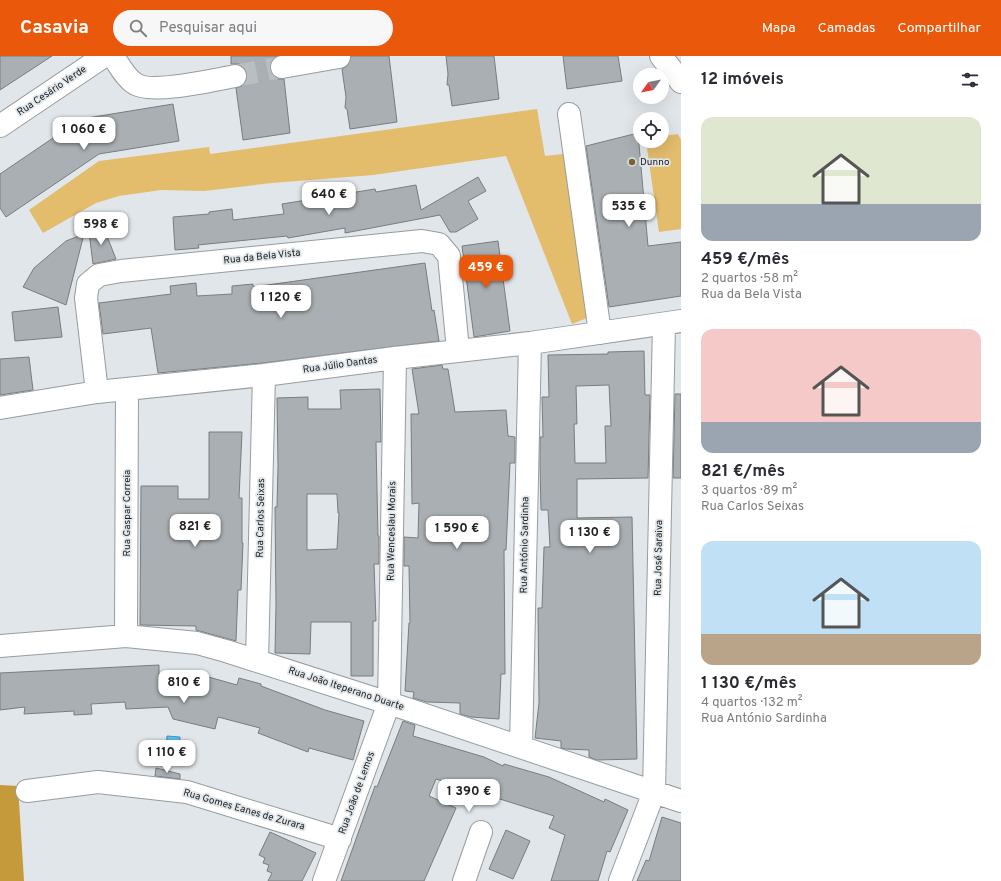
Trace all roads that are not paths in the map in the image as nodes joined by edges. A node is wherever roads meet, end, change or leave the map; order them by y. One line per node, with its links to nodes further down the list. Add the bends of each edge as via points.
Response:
1 (104, 56): 9 (street, Rua Cesário Verde)
2 (113, 56): 6 (street, via 127,77 141,87 164,87)
3 (662, 56): 7 (street)
4 (339, 57): 5 (street)
5 (282, 67)
6 (235, 76)
7 (681, 82)
8 (568, 114): 11 (street)
9 (0, 126)
10 (673, 323): 11 (street, Rua Júlio Dantas); 25 (street, Rua José Saraiva)
11 (600, 333): 12 (street, Rua Júlio Dantas)
12 (530, 343): 13 (street, Rua Júlio Dantas); 23 (street, Rua António Sardinha)
13 (458, 350): 14 (street, Rua Júlio Dantas); 17 (street, Rua da Bela Vista, via 449,256 439,244 422,241 121,271 99,275 88,284 86,298)
14 (395, 358): 15 (street, Rua Júlio Dantas); 22 (street, Rua Wenceslau Morais)
15 (264, 375): 16 (street, Rua Júlio Dantas); 21 (street, Rua Carlos Seixas)
16 (127, 390): 17 (street, Rua Júlio Dantas); 19 (street, Rua Gaspar Correia)
17 (97, 392): 18 (street, Rua Júlio Dantas)
18 (0, 408)
19 (126, 636): 20 (street, Rua João Iteperano Duarte); 21 (street, Rua João Iteperano Duarte, via 197,644)
20 (0, 646)
21 (257, 661): 22 (street, Rua João Iteperano Duarte)
22 (389, 704): 23 (street, Rua João Iteperano Duarte); 28 (street, Rua João de Lemos)
23 (521, 747): 25 (street, Rua João Iteperano Duarte)
24 (27, 791): 28 (street, Rua Gomes Eanes de Zurara, via 98,782 188,792)
25 (654, 792): 26 (street, Rua João Iteperano Duarte); 31 (street, Rua José Saraiva)
26 (681, 801)
27 (481, 832): 30 (street)
28 (340, 838): 29 (street, Rua João de Lemos)
29 (324, 881)
30 (464, 881)
31 (620, 881)

